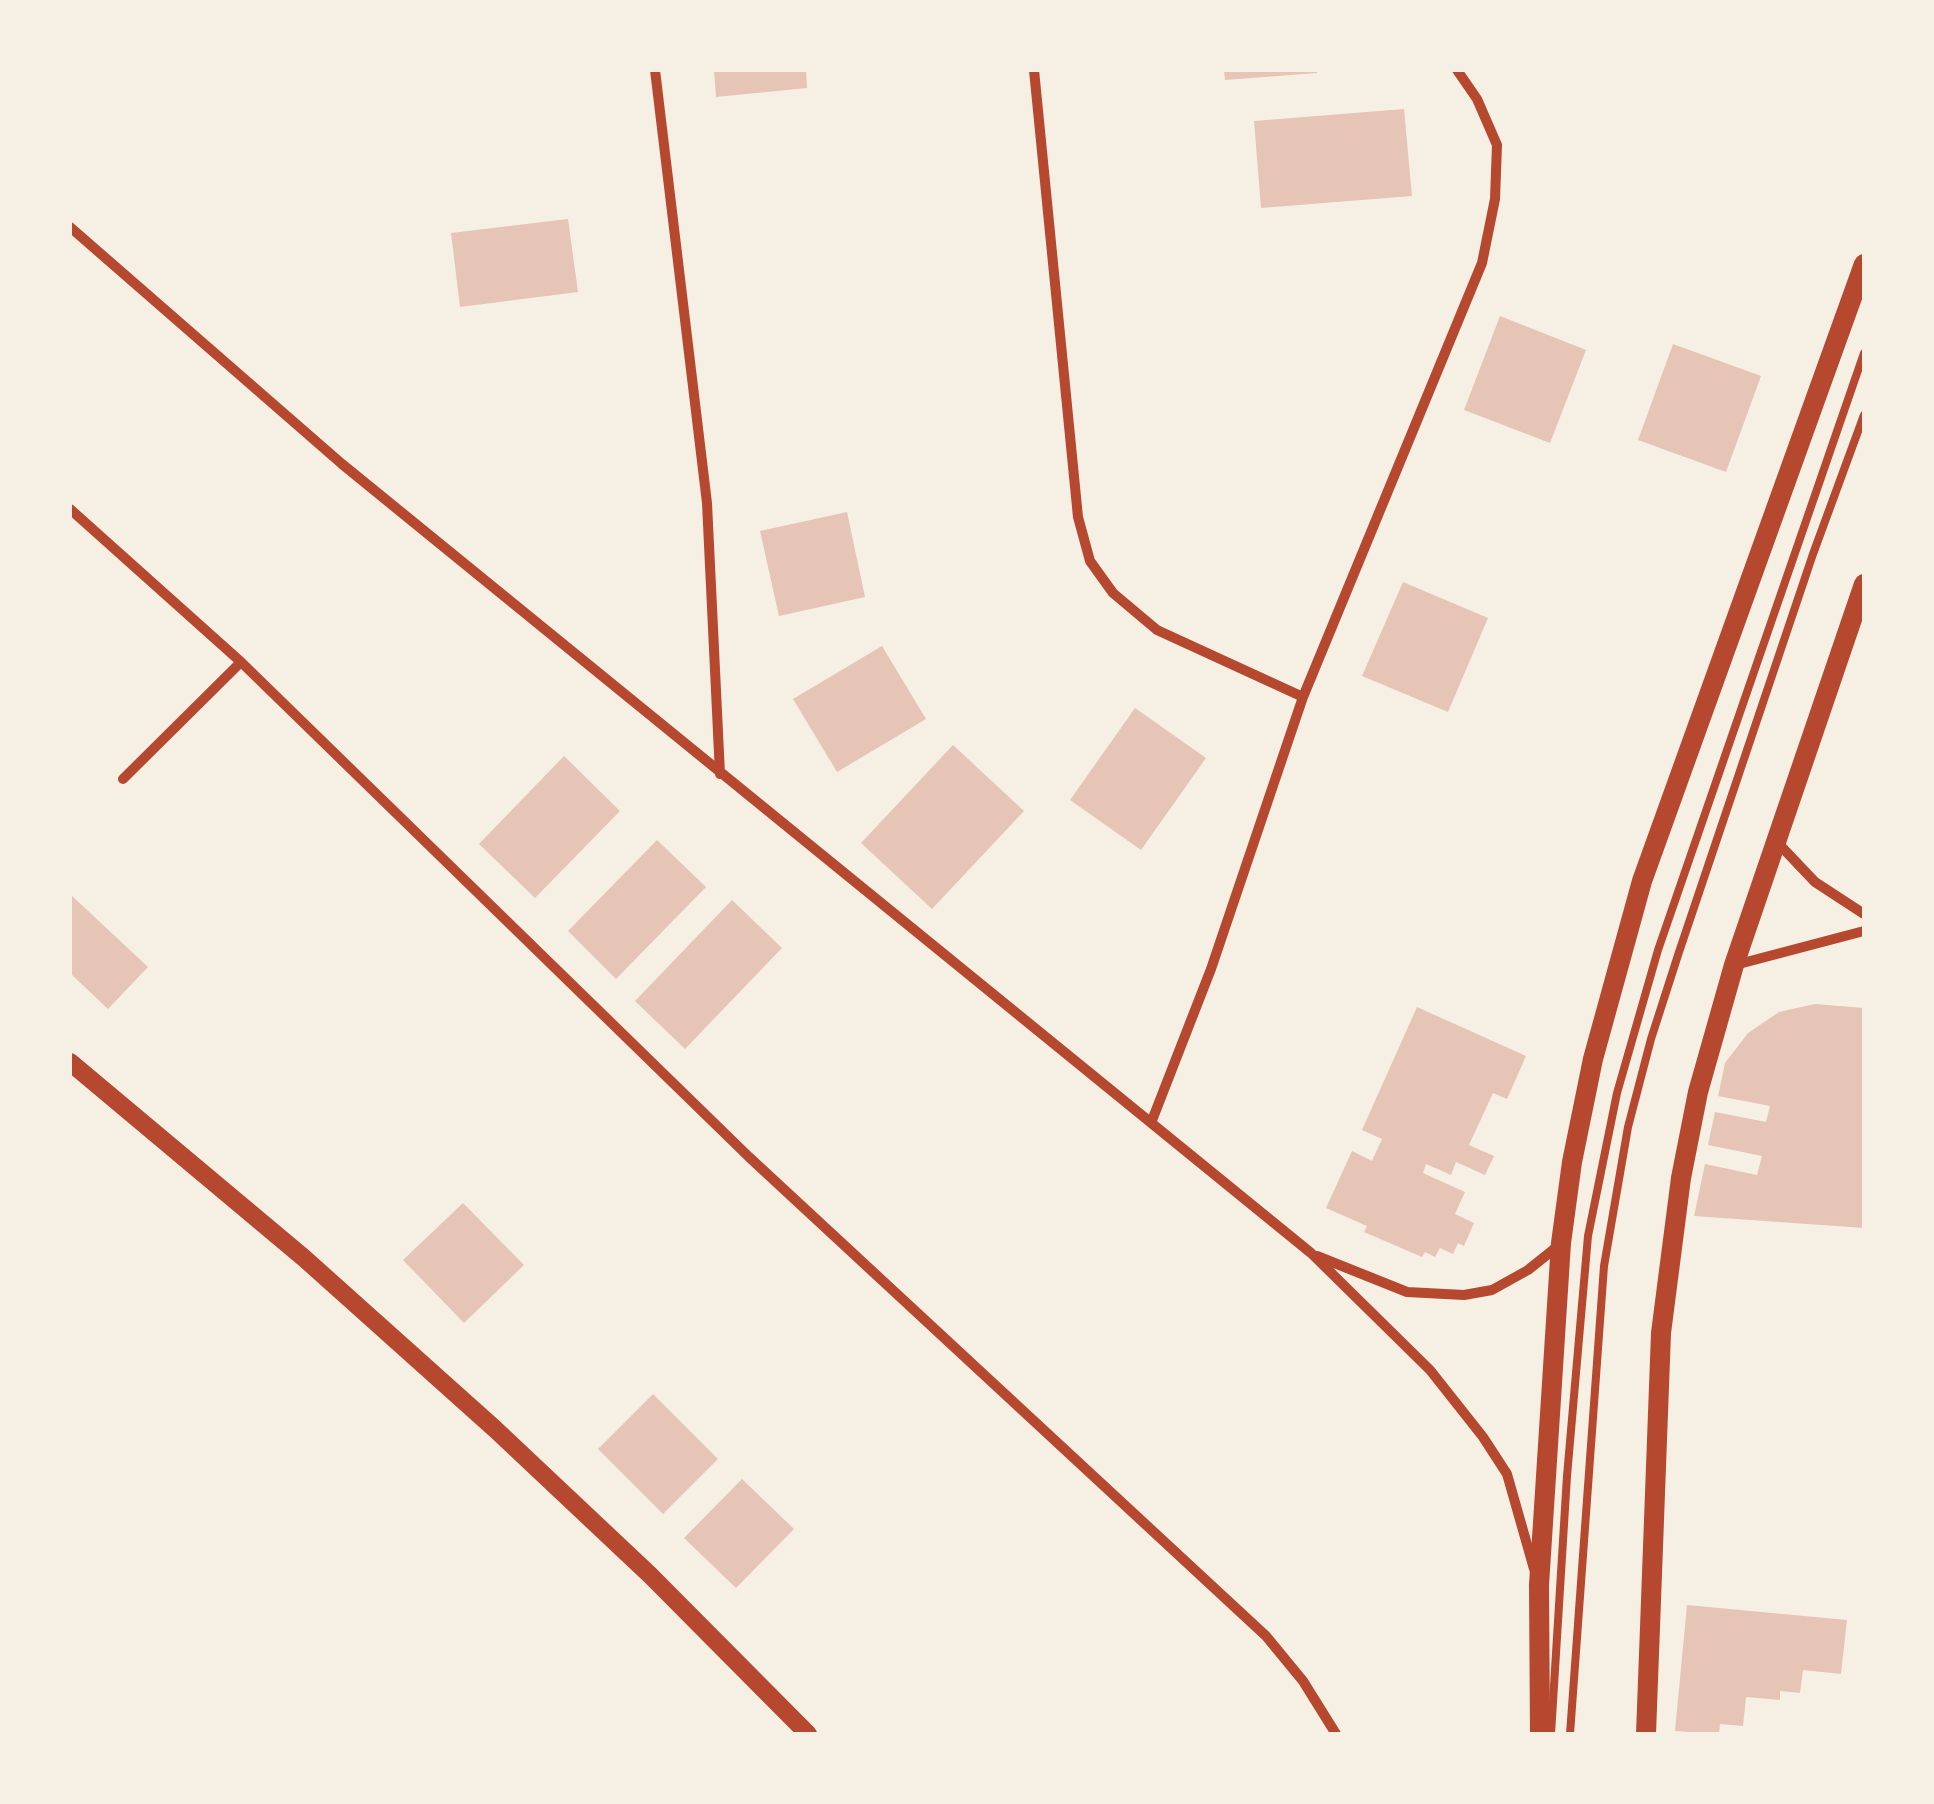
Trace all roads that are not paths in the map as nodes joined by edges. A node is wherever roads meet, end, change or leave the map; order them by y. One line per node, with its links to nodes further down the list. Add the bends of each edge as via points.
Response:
1 (655, 70): 12 (street, via 707,503)
2 (1034, 70): 11 (street, via 1078,516 1090,561 1112,593 1157,630)
3 (1457, 70): 11 (street, via 1497,145 1482,263)
4 (70, 227): 12 (street, via 342,464)
5 (1864, 264): 20 (main road, via 1642,881 1592,1059)
6 (1864, 353): 26 (lane, via 1658,950 1617,1093 1588,1236)
7 (1864, 415): 27 (lane, via 1668,987 1628,1127 1603,1284)
8 (70, 508): 10 (street)
9 (1864, 584): 14 (main road)
10 (241, 662): 13 (street); 24 (street, via 749,1157 1266,1636)
11 (1303, 697): 19 (street)
12 (720, 774): 19 (street)
13 (124, 778)
14 (1774, 839): 15 (street, via 1816,882); 17 (main road)
15 (1864, 914)
16 (1864, 931): 17 (street)
17 (1734, 966): 28 (main road, via 1698,1092 1668,1265)
18 (70, 1062): 23 (street, via 495,1429)
19 (1151, 1123): 21 (street)
20 (1562, 1243): 21 (street, via 1492,1290 1464,1295 1407,1292); 22 (main road)
21 (1311, 1254): 22 (street, via 1430,1370 1483,1437 1506,1474)
22 (1539, 1585): 25 (main road)
23 (808, 1734)
24 (1336, 1734)
25 (1540, 1734)
26 (1551, 1734)
27 (1570, 1734)
28 (1646, 1734)

